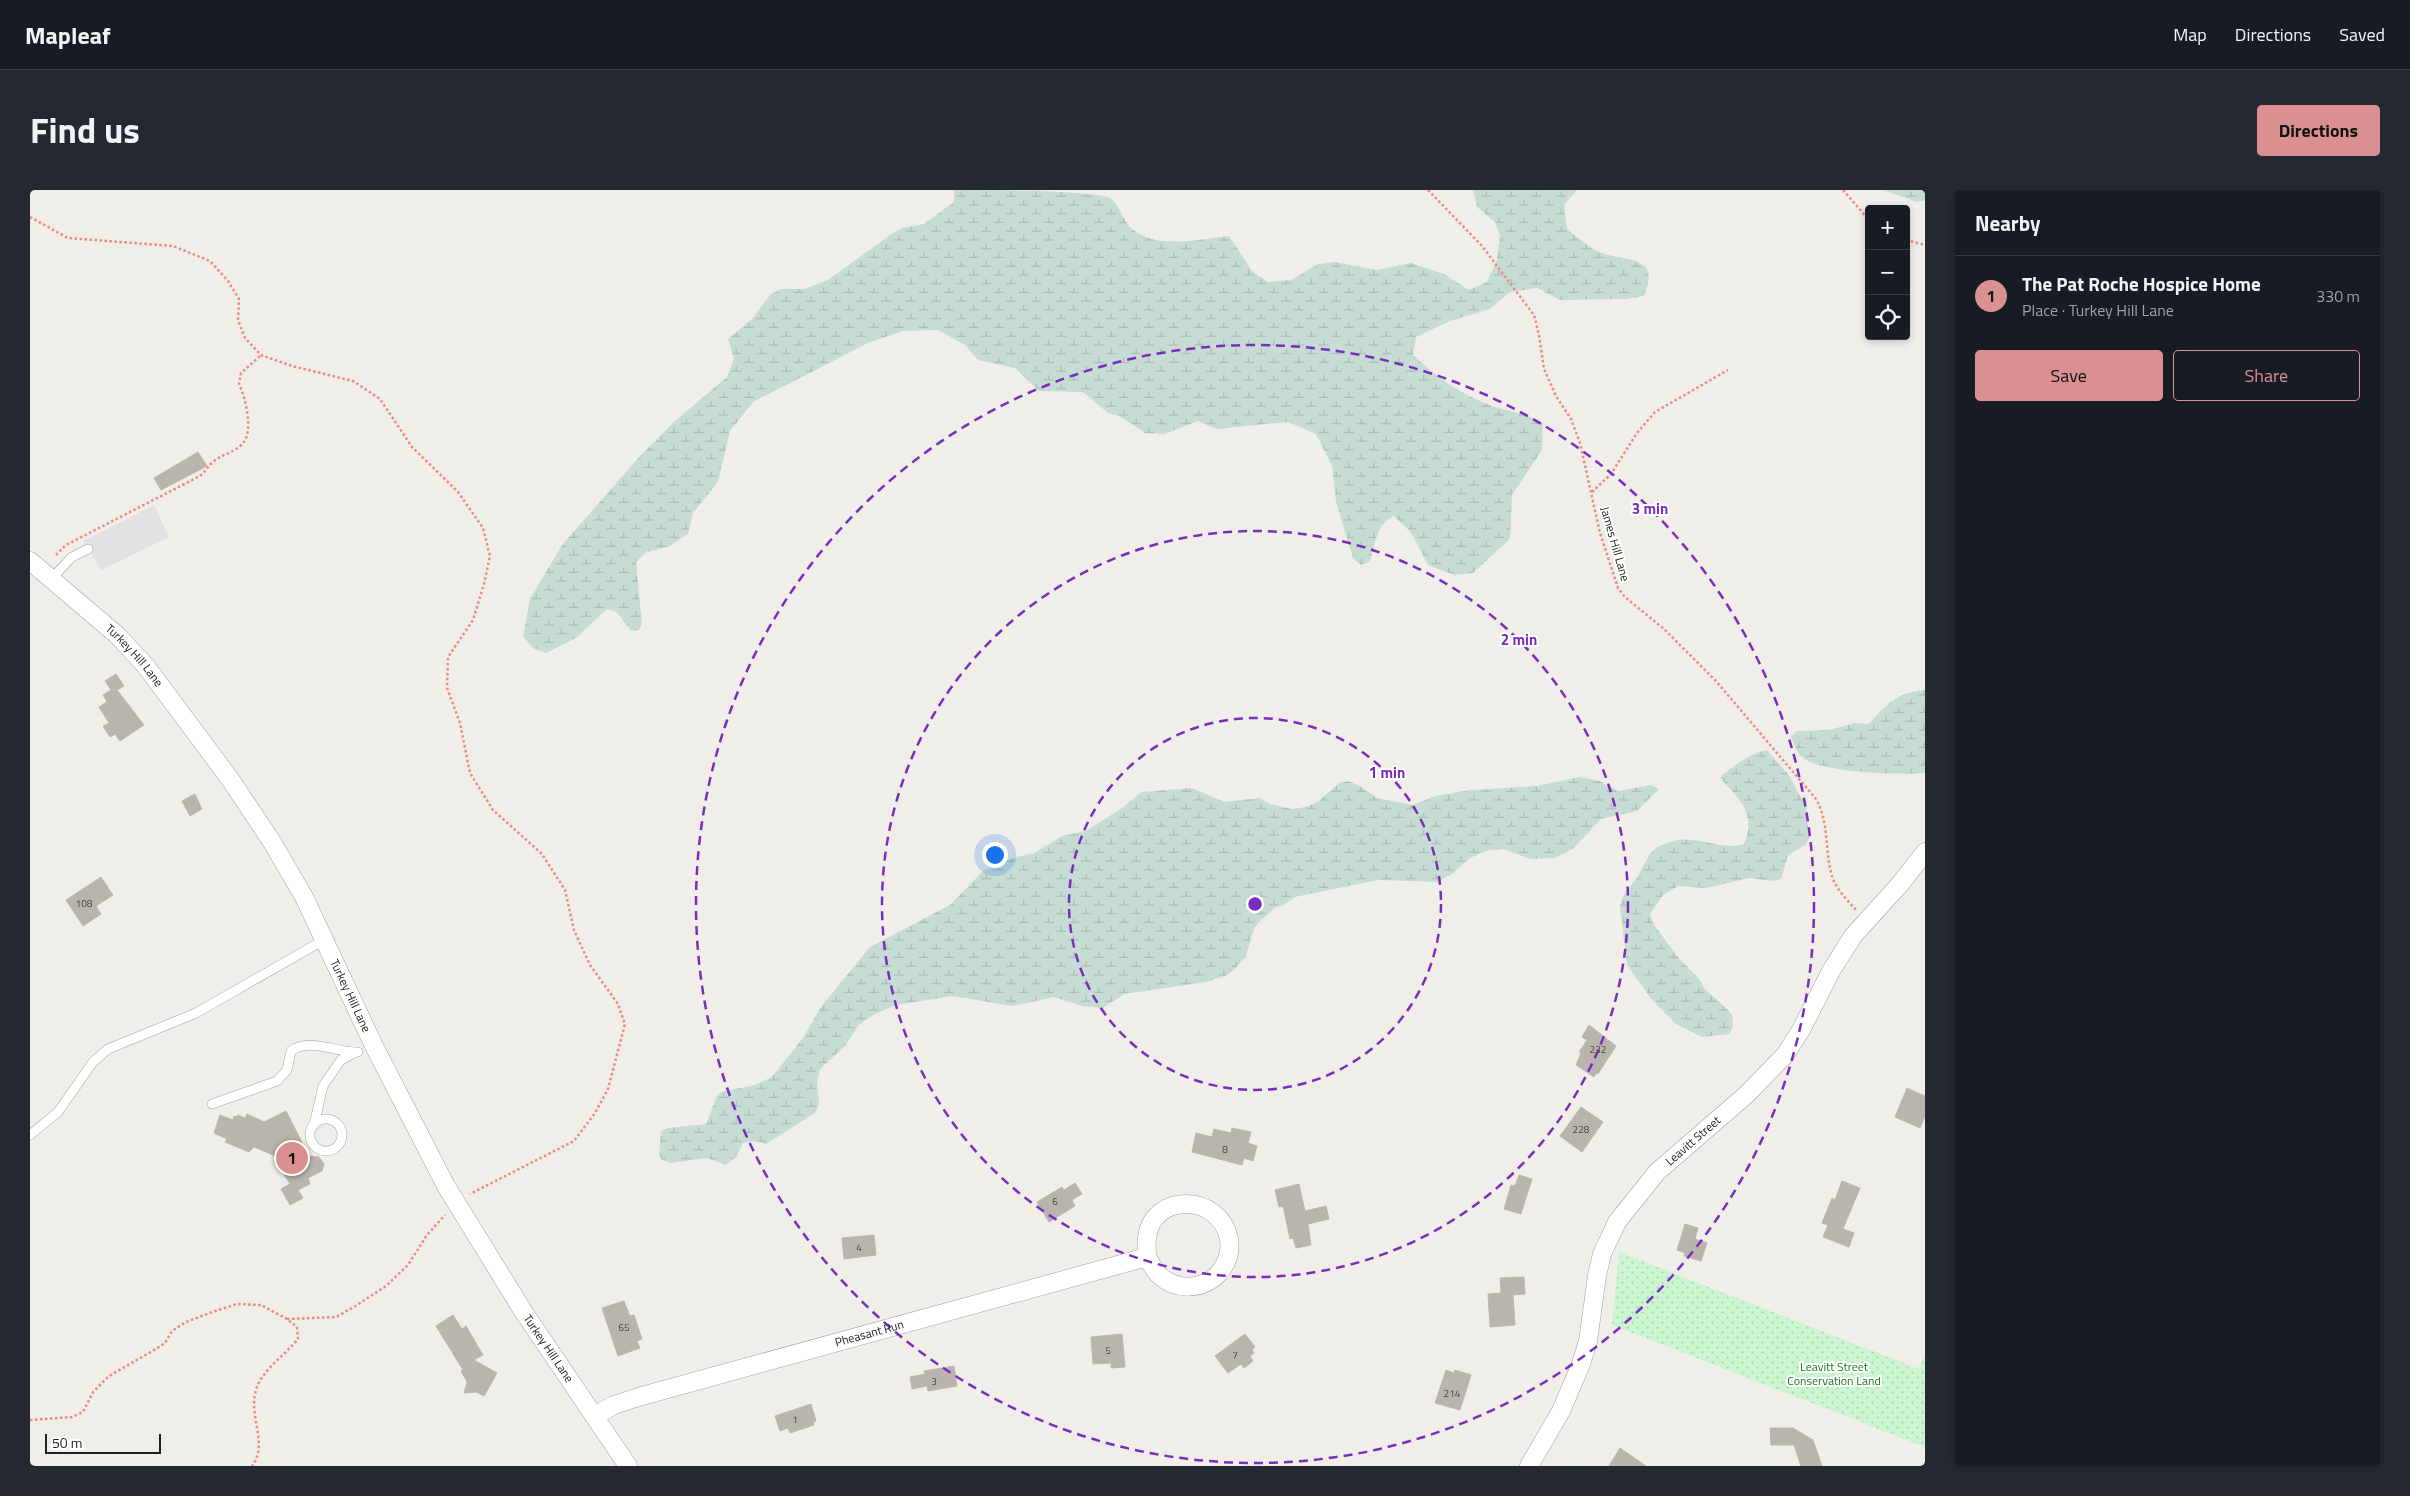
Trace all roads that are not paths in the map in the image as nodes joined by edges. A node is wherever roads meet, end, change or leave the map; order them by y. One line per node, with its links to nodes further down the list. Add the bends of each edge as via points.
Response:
1 (88, 549): 3 (lane, via 72,557)
2 (30, 561): 3 (street, Turkey Hill Lane)
3 (49, 576): 5 (street, Turkey Hill Lane, via 117,635 170,697 272,842)
4 (1925, 852): 15 (street, Leavitt Street, via 1842,952 1785,1055 1746,1095 1657,1172 1617,1222 1600,1262 1588,1341 1581,1364 1561,1411)
5 (324, 940): 6 (street, Turkey Hill Lane); 11 (lane, via 196,1013 108,1049 93,1062 58,1112)
6 (366, 1050): 7 (lane, via 342,1052 325,1046 298,1046 291,1051 287,1070 277,1081); 8 (lane, via 344,1057 321,1092); 13 (street, Turkey Hill Lane, via 456,1203 534,1328)
7 (212, 1104)
8 (319, 1105): 9 (lane); 10 (lane)
9 (333, 1121): 10 (lane, via 322,1120); 10 (lane, via 340,1128 342,1138 337,1147 327,1151 318,1148 311,1140)
10 (314, 1125)
11 (30, 1135)
12 (1147, 1257): 12 (street, via 1147,1237 1155,1219 1177,1204 1192,1203 1206,1207 1220,1218 1227,1230 1228,1259 1214,1278 1202,1285 1186,1288 1172,1284 1158,1275); 13 (street, Pheasant Run, via 642,1396)
13 (594, 1416): 14 (street, Turkey Hill Lane)
14 (628, 1466)
15 (1529, 1466)

